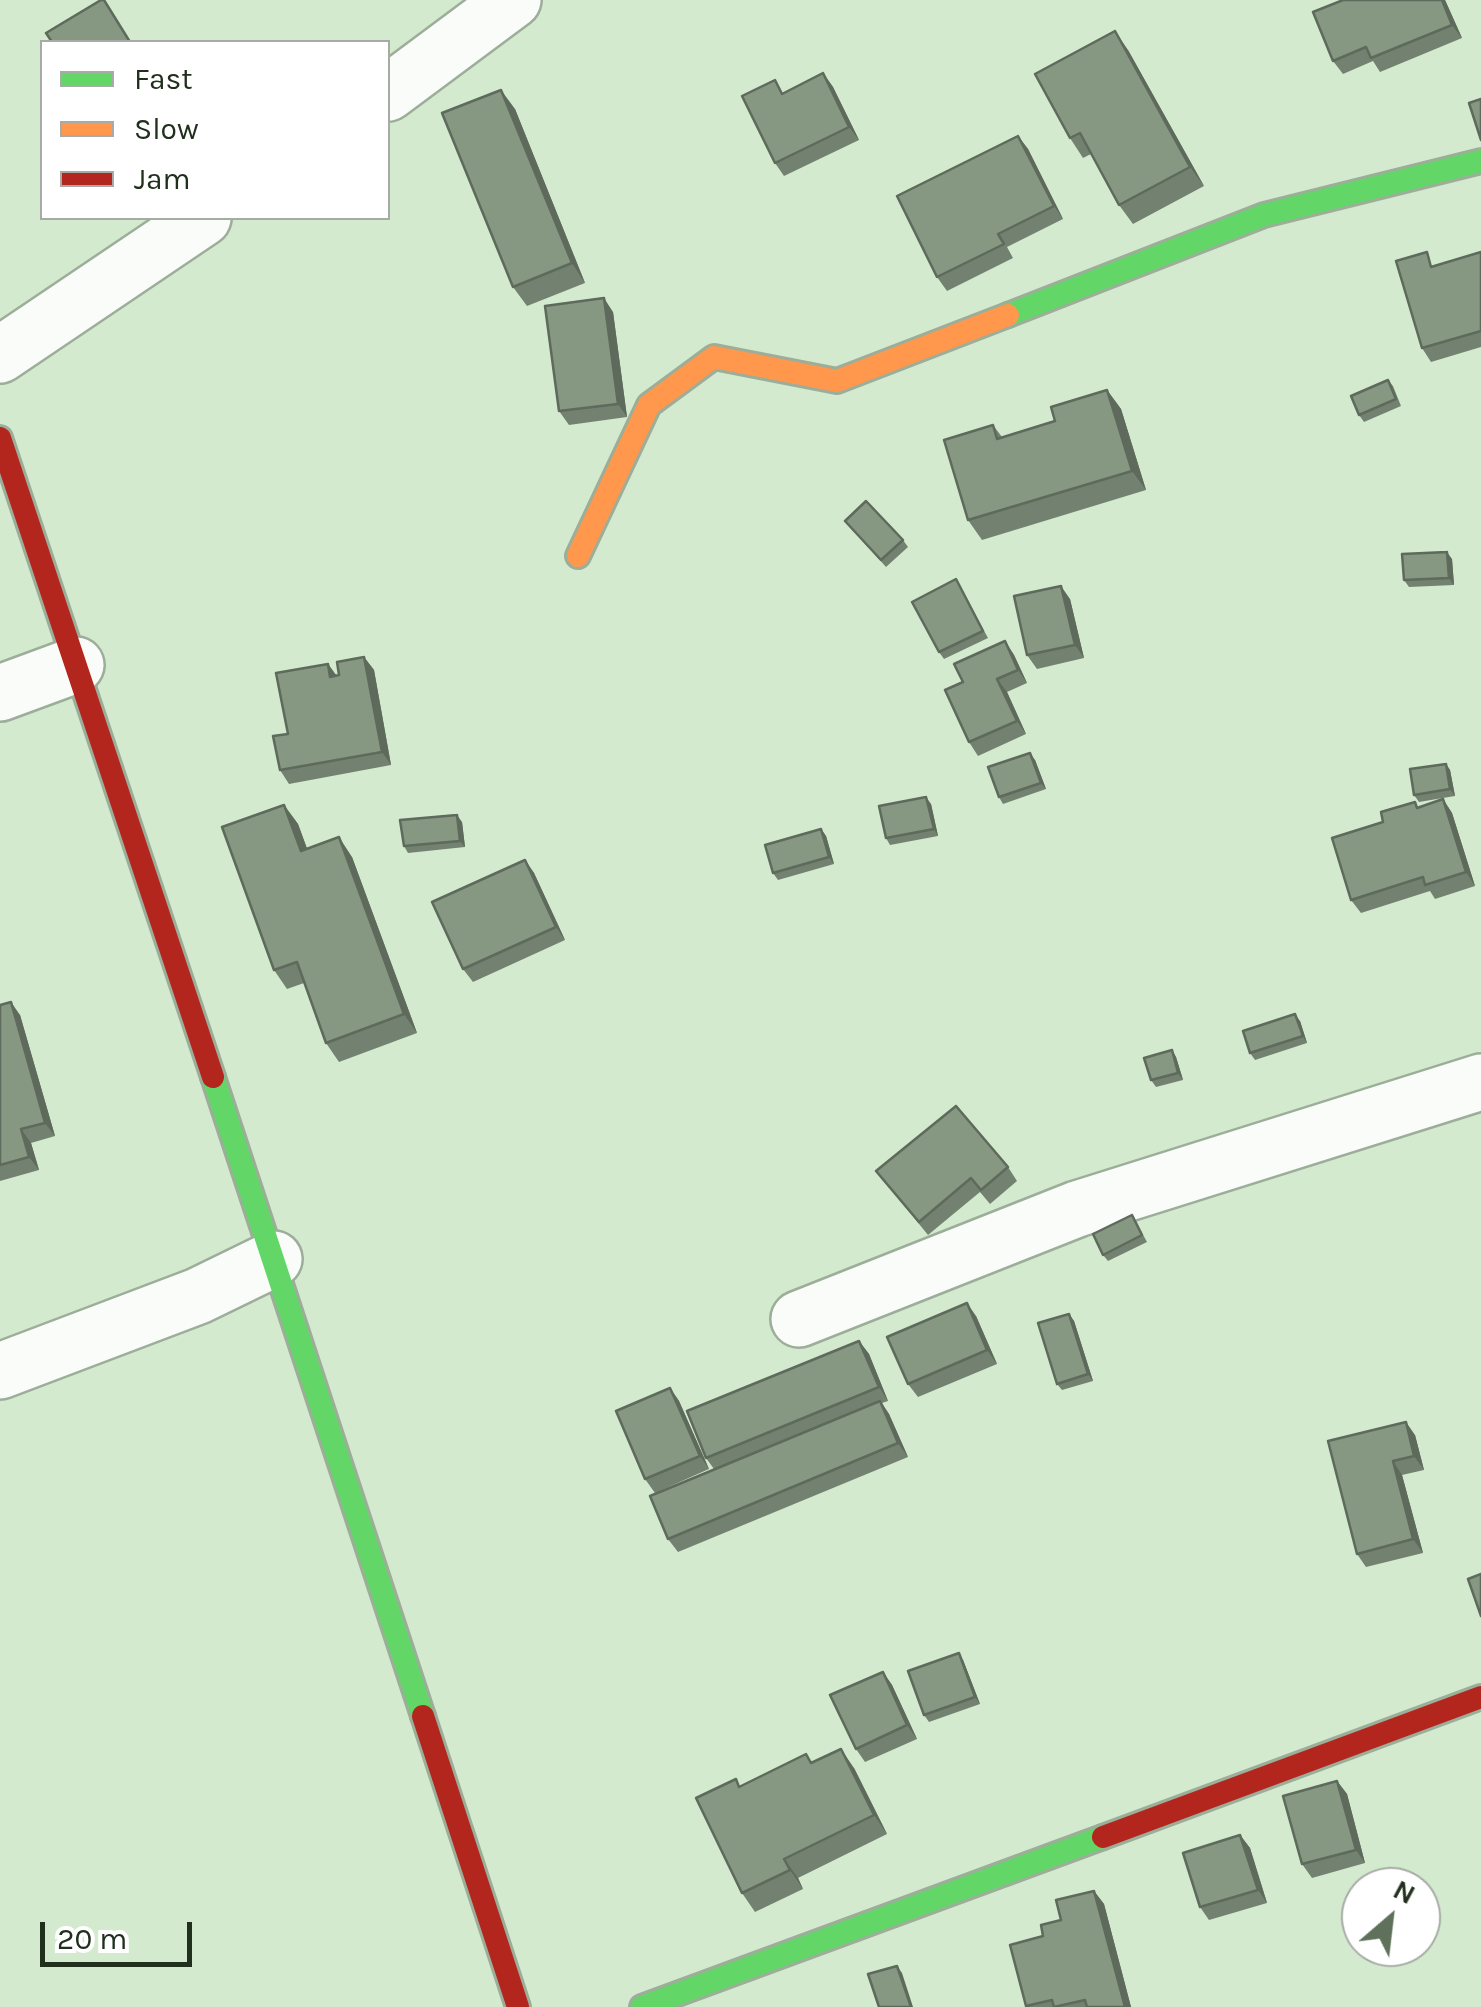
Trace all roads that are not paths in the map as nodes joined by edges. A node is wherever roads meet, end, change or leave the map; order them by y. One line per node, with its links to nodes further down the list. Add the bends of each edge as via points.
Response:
1 (513, 0): 2 (street)
2 (390, 92)
3 (1481, 161): 7 (street, via 1264,214 837,381 714,357 648,405)
4 (200, 220): 5 (street)
5 (0, 355)
6 (0, 438): 8 (street)
7 (578, 556)
8 (76, 665): 9 (street); 11 (street)
9 (0, 693)
10 (1481, 1082): 12 (street, via 1077,1208)
11 (274, 1259): 13 (street, via 198,1296); 15 (street)
12 (800, 1319)
13 (0, 1372)
14 (1481, 1697): 16 (street)
15 (518, 2007)
16 (642, 2007)

